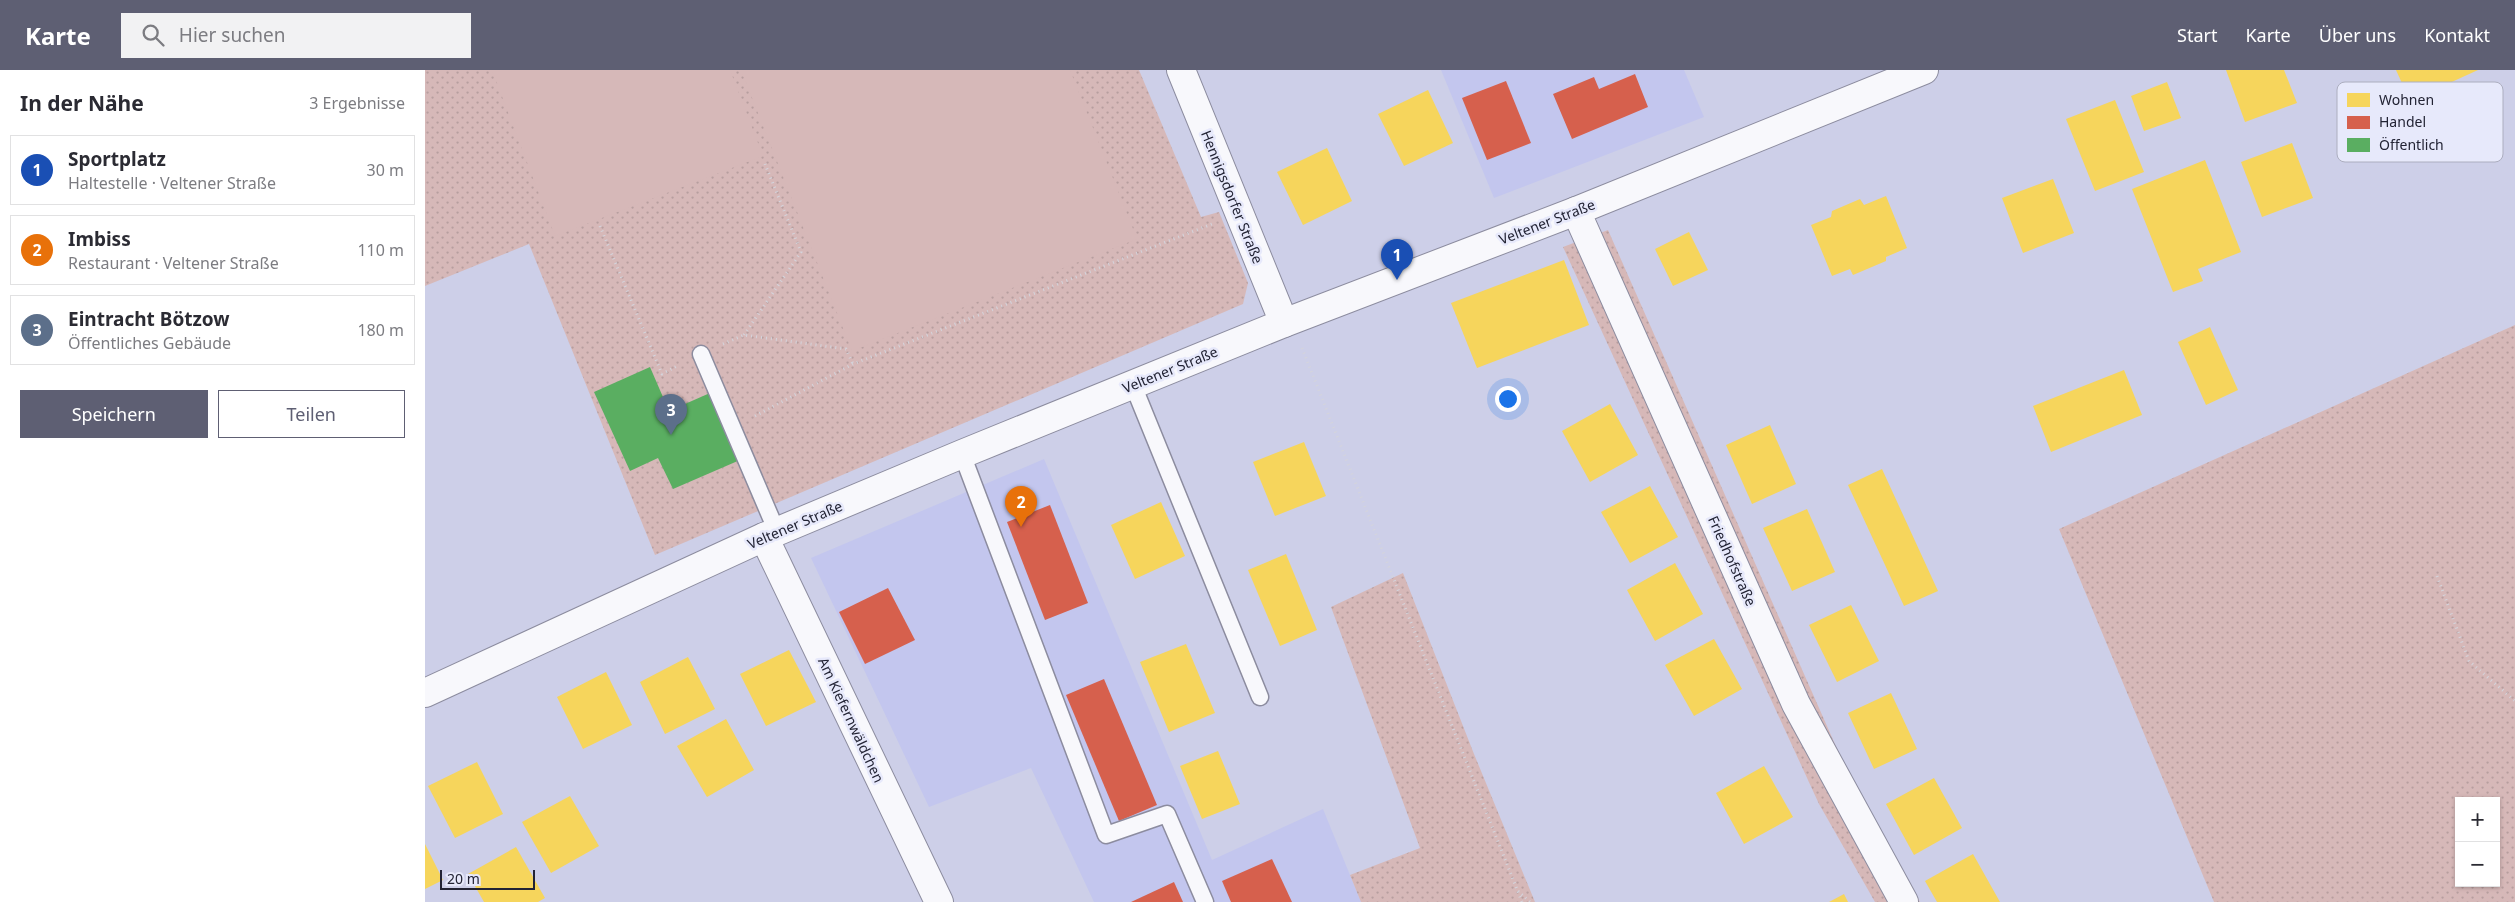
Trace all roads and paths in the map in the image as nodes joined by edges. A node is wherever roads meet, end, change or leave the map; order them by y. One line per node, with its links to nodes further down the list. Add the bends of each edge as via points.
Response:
1 (1181, 70): 5 (main road, Hennigsdorfer Straße)
2 (1924, 70): 4 (main road, Veltener Straße)
3 (765, 164): 8 (path, via 801,252)
4 (1576, 211): 7 (main road, Veltener Straße); 24 (main road, Friedhofstraße, via 1796,704)
5 (1239, 214): 7 (main road, Hennigsdorfer Straße); 10 (path)
6 (601, 226): 9 (path, via 662,374)
7 (1288, 322): 11 (main road, Veltener Straße); 19 (path)
8 (744, 335): 9 (path); 10 (path, via 846,349)
9 (701, 354): 12 (lane)
10 (853, 364): 12 (path)
11 (1133, 384): 13 (main road, Veltener Straße); 17 (lane)
12 (732, 428): 14 (lane)
13 (962, 454): 14 (main road, Veltener Straße); 21 (lane, via 1106,835 1167,814)
14 (770, 535): 16 (main road, Veltener Straße); 20 (main road, Am Kiefernwäldchen)
15 (2437, 576): 18 (path, via 2469,661)
16 (425, 693)
17 (1260, 697)
18 (2515, 701)
19 (1517, 891): 22 (path); 23 (path)
20 (939, 902)
21 (1205, 902)
22 (1522, 902)
23 (1531, 902)
24 (1904, 902)

